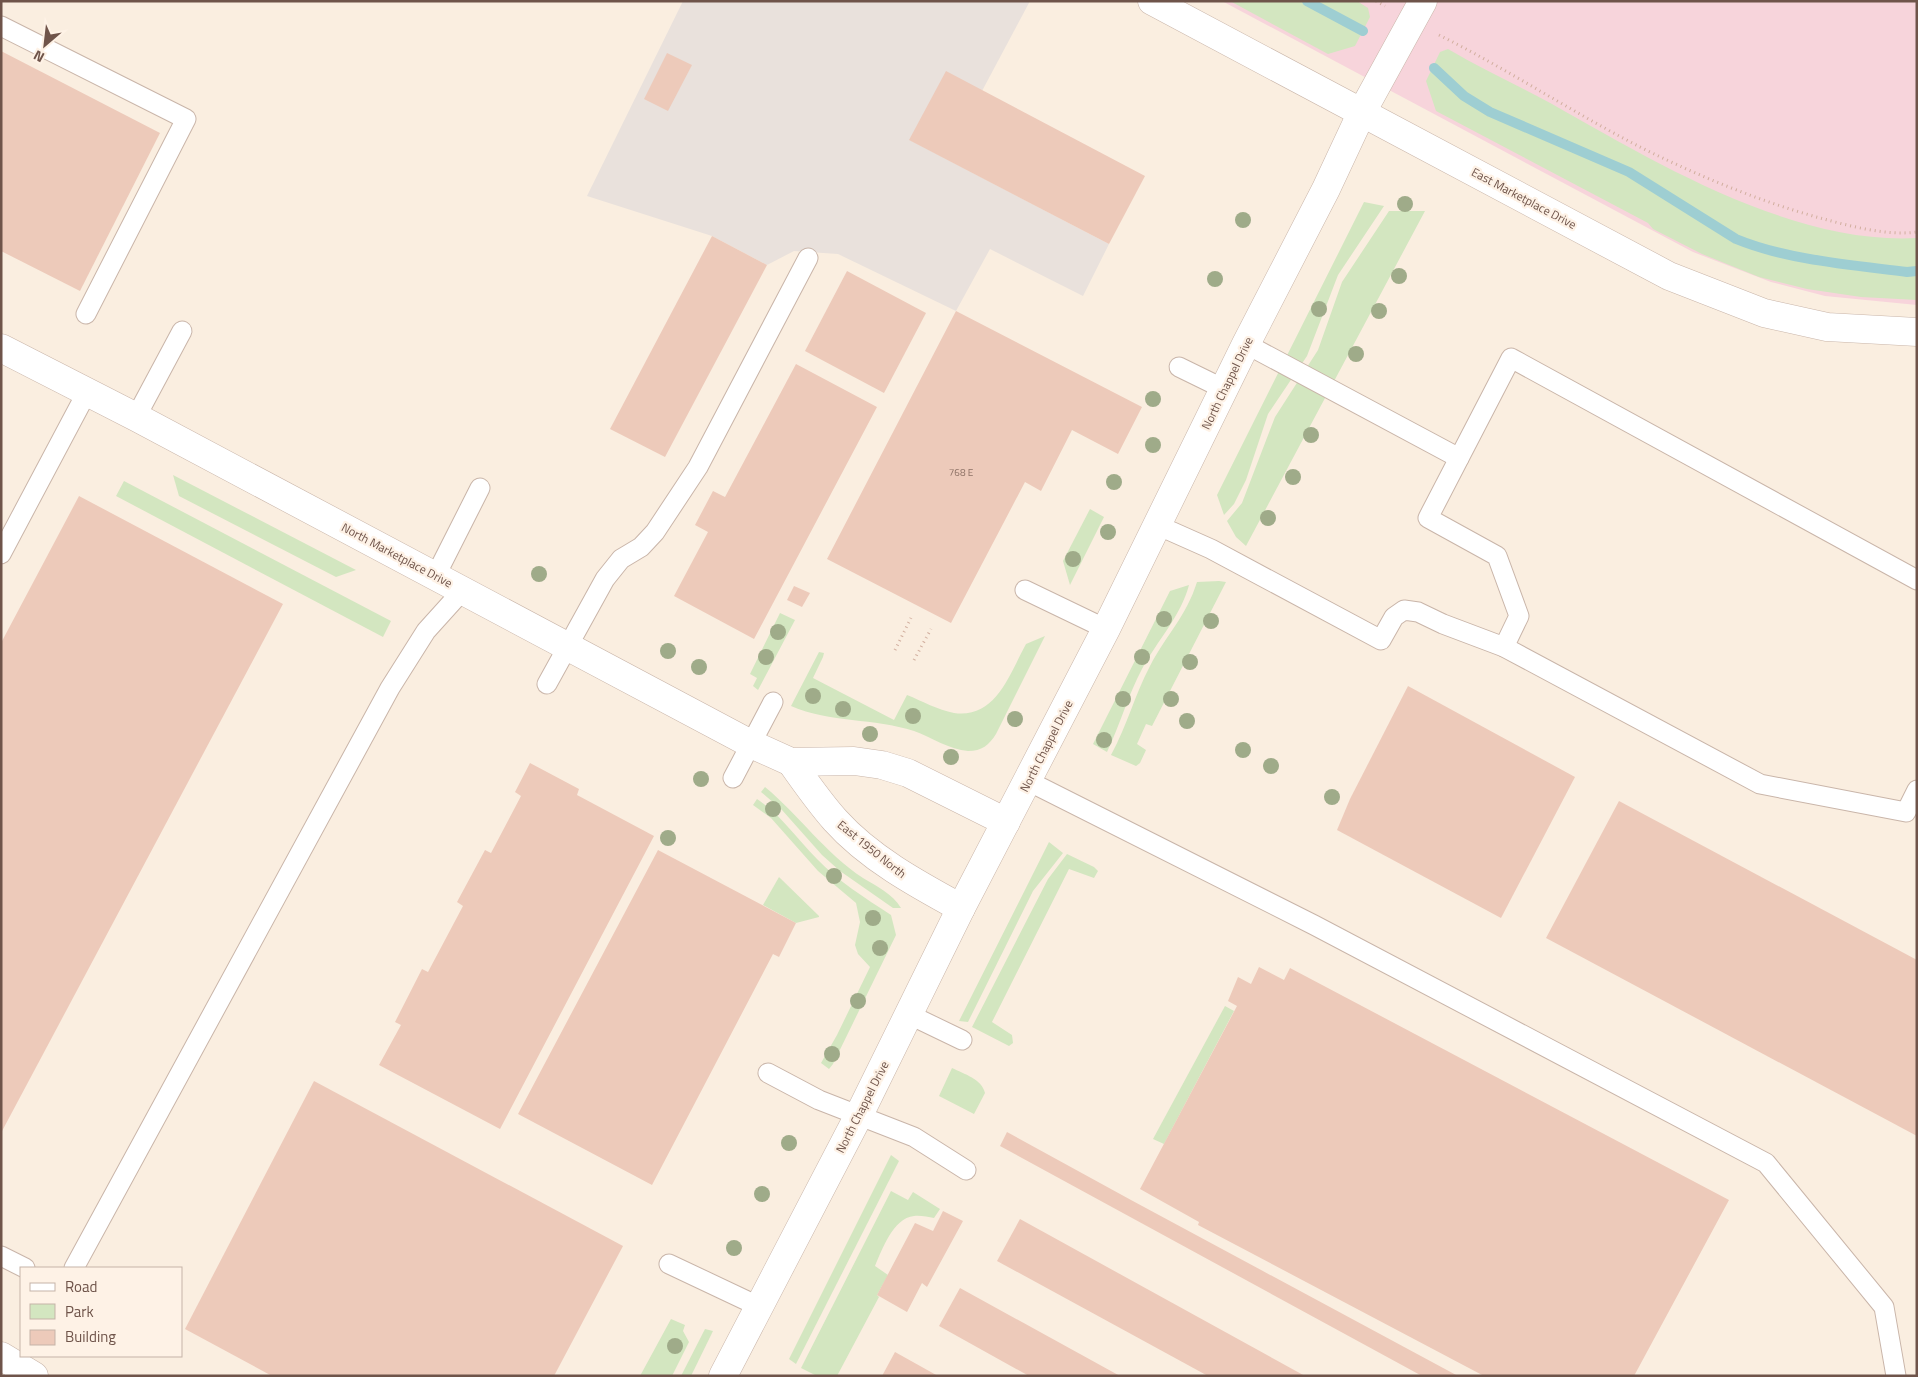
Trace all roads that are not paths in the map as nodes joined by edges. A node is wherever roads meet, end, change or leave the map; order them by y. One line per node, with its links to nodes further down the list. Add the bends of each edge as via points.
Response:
1 (1152, 1): 4 (street, East Marketplace Drive)
2 (1423, 1): 4 (street, North Chappel Drive)
3 (1, 26): 6 (lane, via 186,119)
4 (1362, 112): 8 (street, East Marketplace Drive, via 1669,276 1764,313 1827,327); 9 (street, North Chappel Drive)
5 (808, 258): 24 (lane, via 698,467 655,532 641,547 621,559 605,579)
6 (86, 314)
7 (182, 331): 14 (lane)
8 (1917, 332)
9 (1246, 344): 12 (street, North Chappel Drive); 15 (lane)
10 (2, 351): 13 (street, North Marketplace Drive)
11 (1179, 367): 12 (lane)
12 (1224, 389): 17 (street, North Chappel Drive)
13 (87, 392): 14 (street, North Marketplace Drive); 18 (lane)
14 (136, 417): 19 (street, North Marketplace Drive)
15 (1459, 458): 20 (lane, via 1511,358); 25 (lane, via 1428,518 1497,556 1519,616)
16 (480, 488): 19 (lane)
17 (1157, 525): 23 (street, North Chappel Drive); 25 (lane, via 1211,549 1381,640 1394,617 1404,610 1418,612)
18 (1, 554)
19 (436, 575): 21 (street, North Marketplace Drive)
20 (1917, 580)
21 (463, 590): 24 (street, North Marketplace Drive); 43 (lane, via 426,630 390,688)
22 (1025, 590): 23 (lane)
23 (1106, 629): 31 (street, North Chappel Drive)
24 (567, 647): 26 (lane); 28 (street, North Marketplace Drive)
25 (1504, 647): 32 (lane, via 1760,784 1906,812)
26 (547, 684)
27 (773, 702): 28 (lane)
28 (751, 744): 29 (street, North Marketplace Drive); 30 (lane)
29 (791, 762): 33 (street, via 854,761 882,765 908,773); 34 (street, East 1950 North, via 836,822 910,880)
30 (733, 778)
31 (1028, 781): 33 (street, North Chappel Drive); 48 (lane, via 1314,925 1766,1163 1884,1307)
32 (1917, 790)
33 (1006, 822): 34 (street, North Chappel Drive)
34 (961, 908): 35 (street, North Chappel Drive)
35 (908, 1014): 36 (lane); 38 (street, North Chappel Drive)
36 (962, 1040)
37 (768, 1073): 38 (lane, via 819,1100)
38 (859, 1115): 39 (lane, via 914,1137); 44 (street, North Chappel Drive)
39 (966, 1170)
40 (1, 1256): 42 (lane)
41 (669, 1264): 44 (lane)
42 (23, 1267)
43 (75, 1267)
44 (760, 1307): 47 (street, North Chappel Drive)
45 (1, 1356): 46 (street)
46 (34, 1376)
47 (723, 1376)
48 (1896, 1376)

